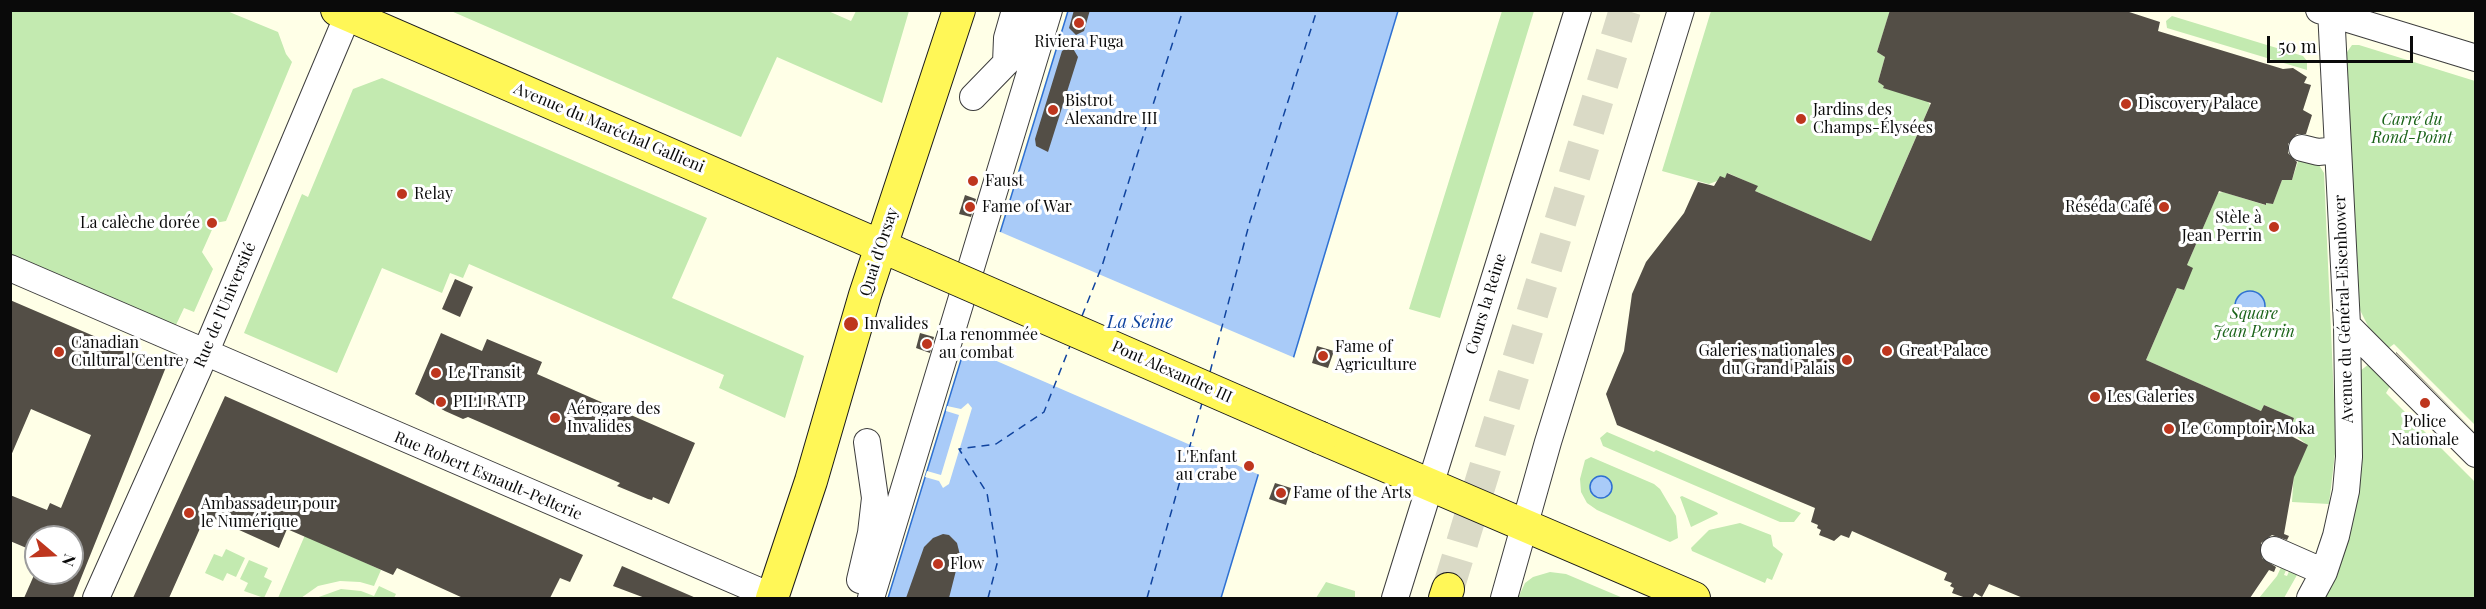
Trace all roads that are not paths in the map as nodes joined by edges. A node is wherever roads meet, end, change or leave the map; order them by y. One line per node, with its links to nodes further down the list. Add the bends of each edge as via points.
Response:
1 (959, 10): 14 (main road, Quai d'Orsay)
2 (1015, 10): 10 (street, via 1007,38)
3 (1036, 10): 10 (street, via 1022,47)
4 (1049, 10): 27 (street)
5 (1578, 10): 20 (street, Cours la Reine)
6 (1681, 10): 21 (street, via 1548,442)
7 (345, 12): 14 (main road, Avenue du Maréchal Gallieni); 17 (street, Rue de l'Université)
8 (2327, 12): 9 (street); 13 (street, Avenue du Général-Eisenhower)
9 (2475, 58)
10 (1006, 63): 11 (street)
11 (973, 98)
12 (2302, 148): 13 (street, via 2318,152)
13 (2338, 150): 16 (street, Avenue du Général-Eisenhower)
14 (880, 246): 20 (main road, Pont Alexandre III, bridge); 25 (main road, Quai d'Orsay)
15 (10, 268): 17 (street, Rue Robert Esnault-Pelterie)
16 (2347, 325): 19 (street); 23 (street, Avenue du Général-Eisenhower, via 2346,491)
17 (205, 353): 24 (street, Rue de l'Université); 25 (street, Rue Robert Esnault-Pelterie)
18 (867, 442): 26 (street, via 875,498 871,533 860,571)
19 (2475, 454)
20 (1430, 485): 21 (main road, Pont Alexandre III); 28 (street, Cours la Reine)
21 (1526, 527): 29 (street); 30 (main road, Pont Alexandre III)
22 (2274, 550): 23 (street)
23 (2324, 572): 31 (street, Avenue du Général-Eisenhower)
24 (96, 598)
25 (772, 598)
26 (860, 598)
27 (871, 598)
28 (1395, 598)
29 (1504, 598)
30 (1694, 598)
31 (2310, 598)

